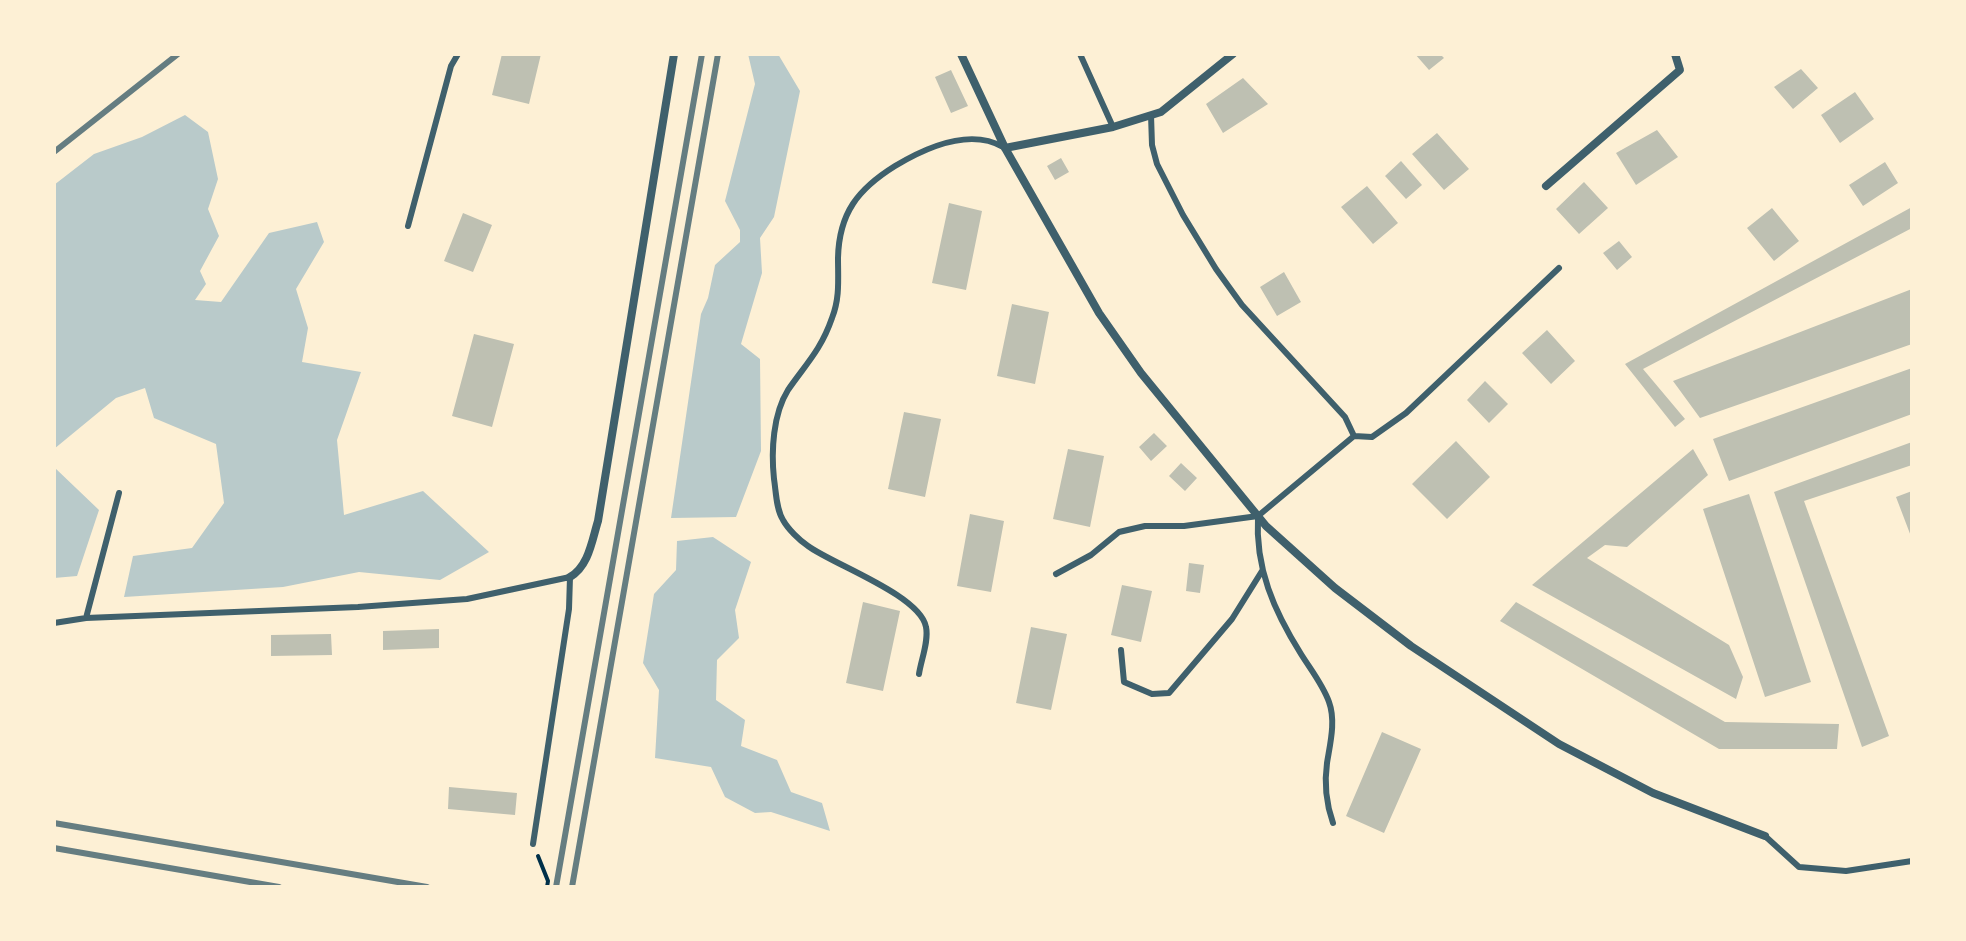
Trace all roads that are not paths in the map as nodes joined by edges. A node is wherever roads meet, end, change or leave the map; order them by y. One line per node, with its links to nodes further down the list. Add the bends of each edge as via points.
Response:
1 (458, 54): 11 (lane)
2 (674, 54): 18 (street, via 598,521 590,551 579,572)
3 (961, 54): 9 (street)
4 (1080, 54): 8 (lane)
5 (1233, 54): 7 (street)
6 (1675, 54): 10 (street, via 1680,70)
7 (1151, 115): 8 (street); 13 (lane, via 1157,164 1216,269 1242,305 1345,417)
8 (1113, 127): 9 (street)
9 (1005, 148): 15 (street, via 1099,313); 22 (lane, via 992,141 948,142 899,163 853,201 840,237 833,317 778,416 773,471 781,518 807,546 875,580 925,621)
10 (1546, 186)
11 (408, 226)
12 (1559, 268): 13 (lane, via 1406,413 1372,437)
13 (1354, 436): 15 (lane)
14 (119, 493): 19 (lane)
15 (1258, 516): 16 (lane); 17 (lane, via 1119,532); 24 (street, via 1335,588 1411,646 1559,744 1653,793)
16 (1262, 571): 21 (lane, via 1232,619 1169,693 1152,694 1124,682); 23 (lane, via 1282,623 1330,705 1325,791)
17 (1056, 574)
18 (570, 577): 19 (lane, via 467,599); 25 (lane)
19 (86, 618): 20 (lane)
20 (54, 623)
21 (1121, 650)
22 (919, 674)
23 (1333, 823)
24 (1765, 836): 26 (lane, via 1799,867 1846,871)
25 (533, 844)
26 (1912, 861)

